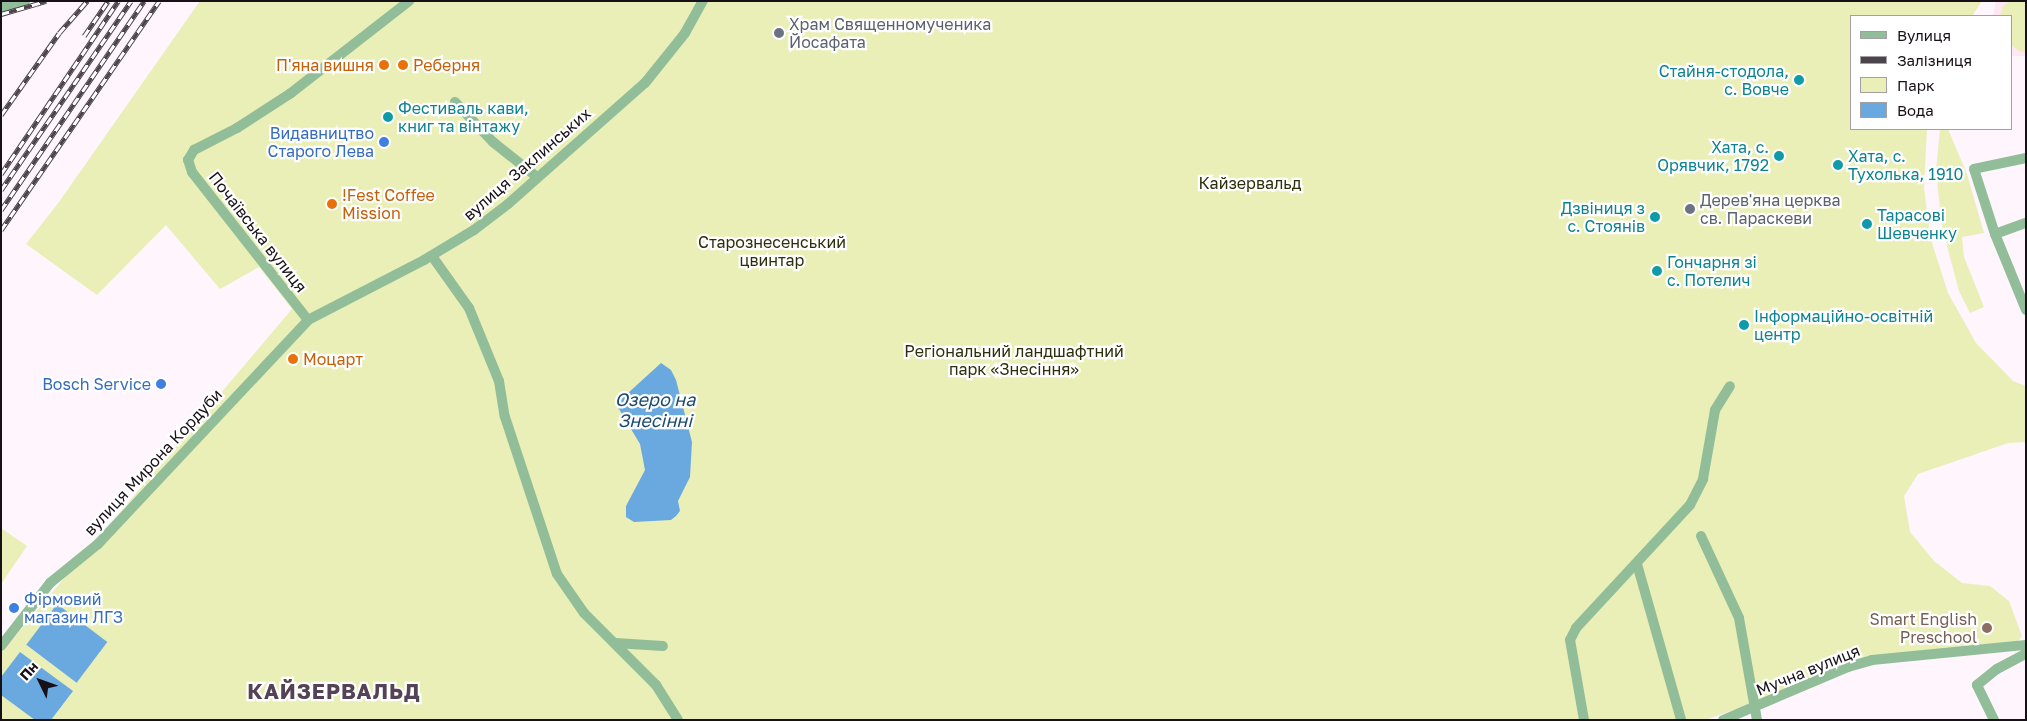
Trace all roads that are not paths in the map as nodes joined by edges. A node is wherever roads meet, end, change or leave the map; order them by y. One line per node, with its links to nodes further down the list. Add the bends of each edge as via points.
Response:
1 (25, 1): 4 (street)
2 (409, 1): 12 (street, Почаївська вулиця, via 291,93 237,128 194,150 188,160 192,172)
3 (703, 1): 7 (street, вулиця Заклинських, via 685,33 645,83)
4 (1, 7)
5 (455, 102): 7 (street, via 493,142)
6 (2026, 158): 9 (street, via 1974,170)
7 (538, 177): 10 (street, вулиця Заклинських, via 474,230)
8 (2026, 223): 9 (street)
9 (1995, 234): 11 (street)
10 (432, 256): 12 (street, вулиця Заклинських); 16 (street, via 469,308 500,381 505,417 558,574 584,613)
11 (2026, 310)
12 (308, 320): 18 (street, вулиця Мирона Кордуби, via 98,544 50,583)
13 (1730, 386): 15 (street, via 1715,410 1703,479 1690,505)
14 (1701, 536): 21 (street, via 1739,618)
15 (1637, 564): 23 (street, via 1576,628 1570,640); 24 (street)
16 (615, 643): 19 (street); 22 (street, via 656,685)
17 (2026, 645): 21 (street, Мучна вулиця, via 1872,660)
18 (1, 646)
19 (663, 646)
20 (2026, 650): 27 (street, via 2025,654 1980,680 1977,685)
21 (1755, 707): 25 (street, Мучна вулиця); 26 (street)
22 (678, 720)
23 (1584, 720)
24 (1681, 720)
25 (1723, 720)
26 (1758, 720)
27 (1994, 720)

